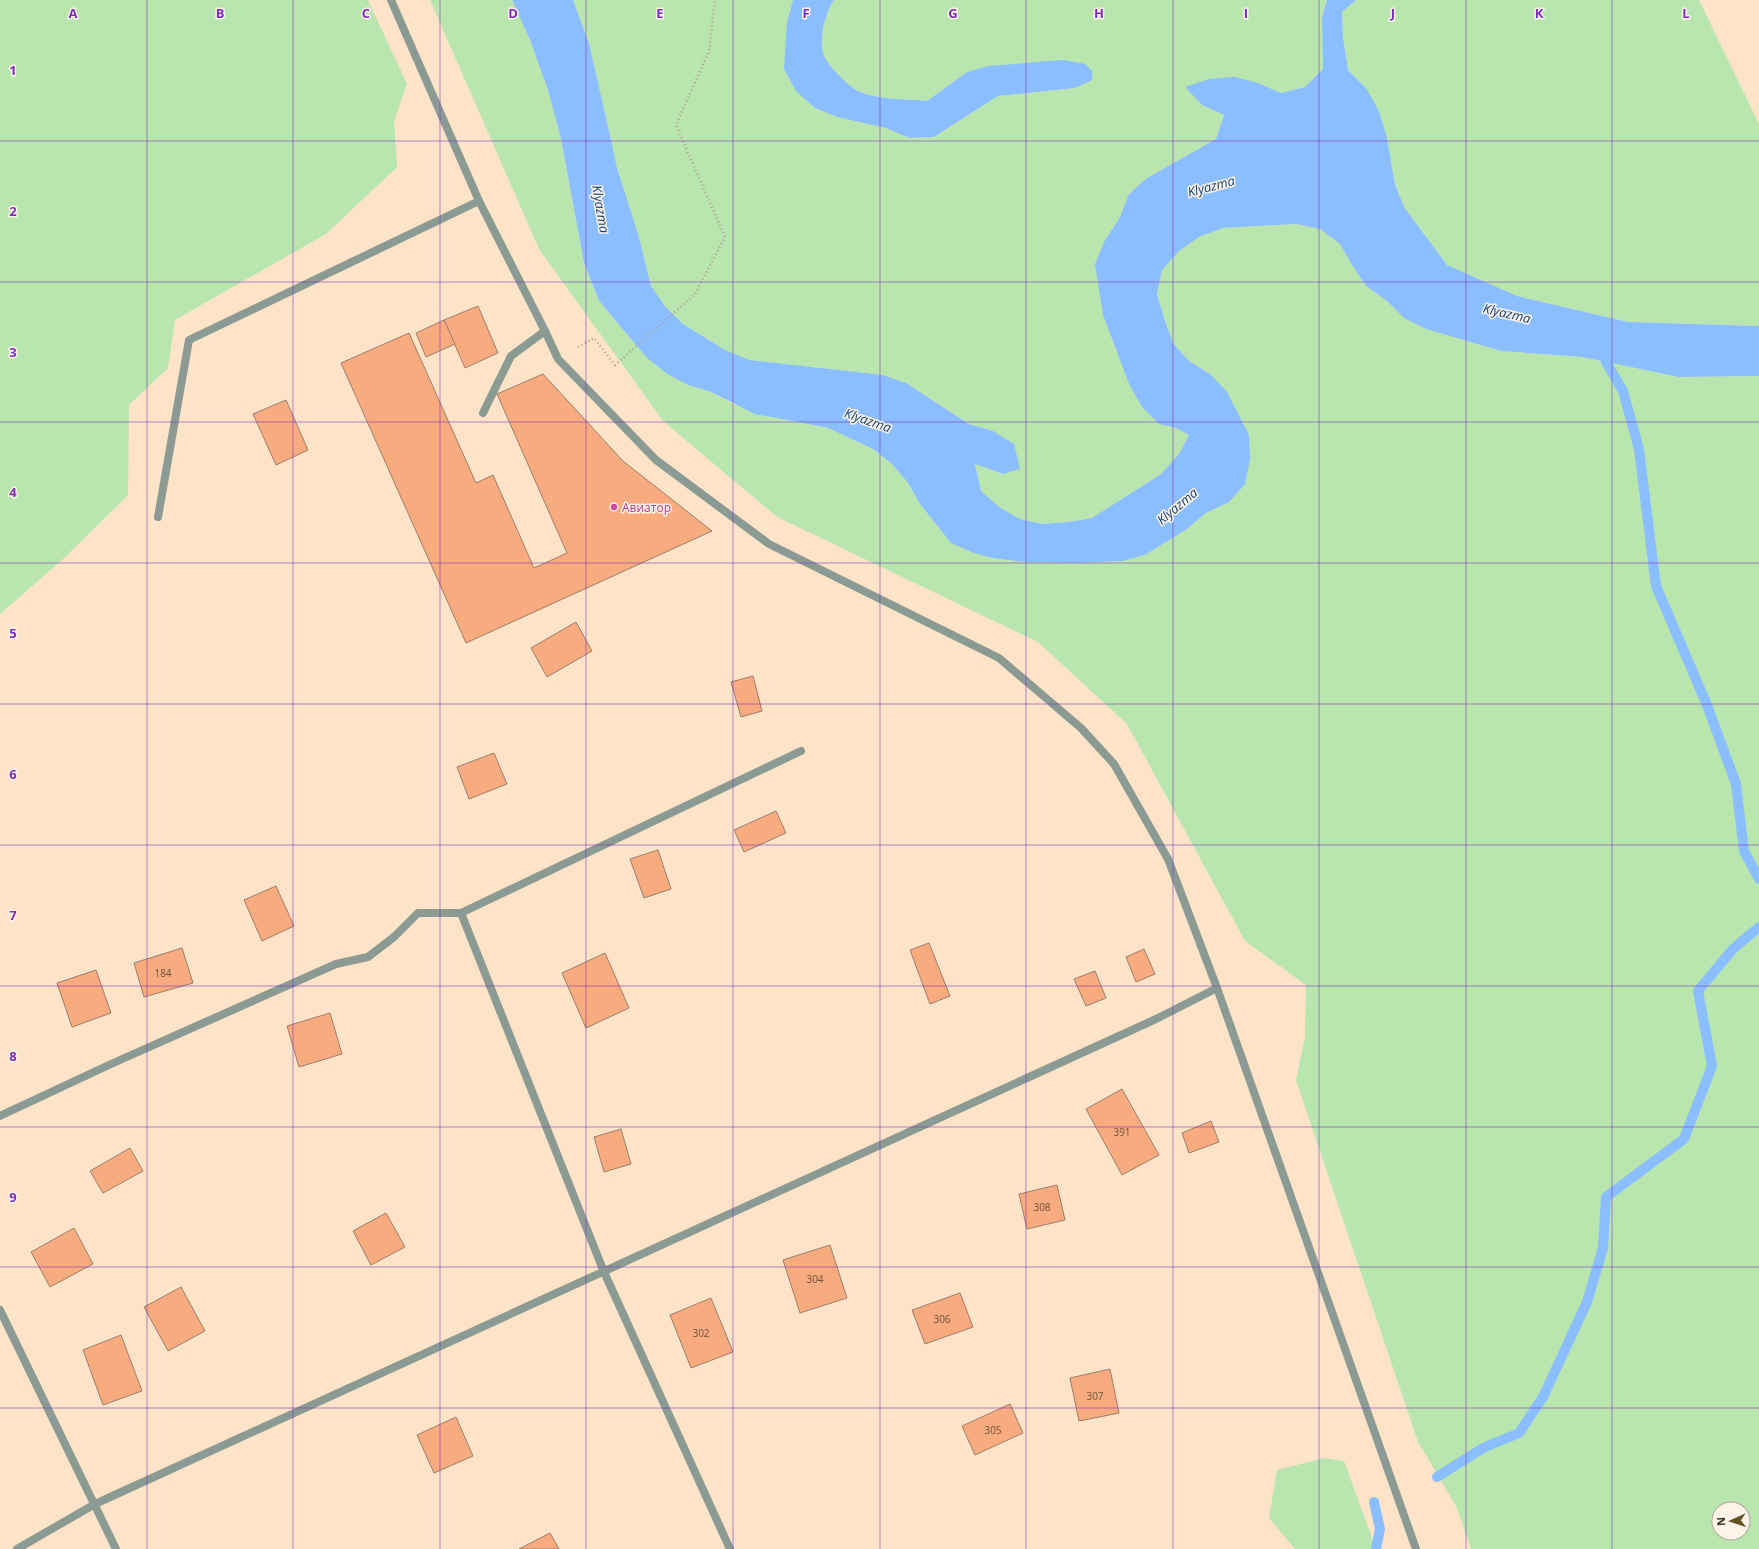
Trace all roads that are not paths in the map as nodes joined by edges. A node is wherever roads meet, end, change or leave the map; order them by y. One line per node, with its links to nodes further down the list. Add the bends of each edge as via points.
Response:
1 (391, 0): 2 (street)
2 (479, 201): 3 (street); 5 (street, via 189,340)
3 (545, 331): 4 (street, via 511,356); 8 (street, via 558,359 656,460 768,544 998,658 1081,728 1114,764 1168,859)
4 (483, 413)
5 (158, 517)
6 (801, 751): 7 (street)
7 (461, 914): 9 (street, via 418,913 394,937 368,957 336,964); 10 (street)
8 (1217, 988): 10 (street, via 1156,1019); 16 (street)
9 (0, 1116)
10 (604, 1272): 12 (street); 15 (street)
11 (0, 1310): 12 (street)
12 (95, 1504): 13 (street); 14 (street)
13 (17, 1549)
14 (116, 1549)
15 (730, 1549)
16 (1416, 1549)

